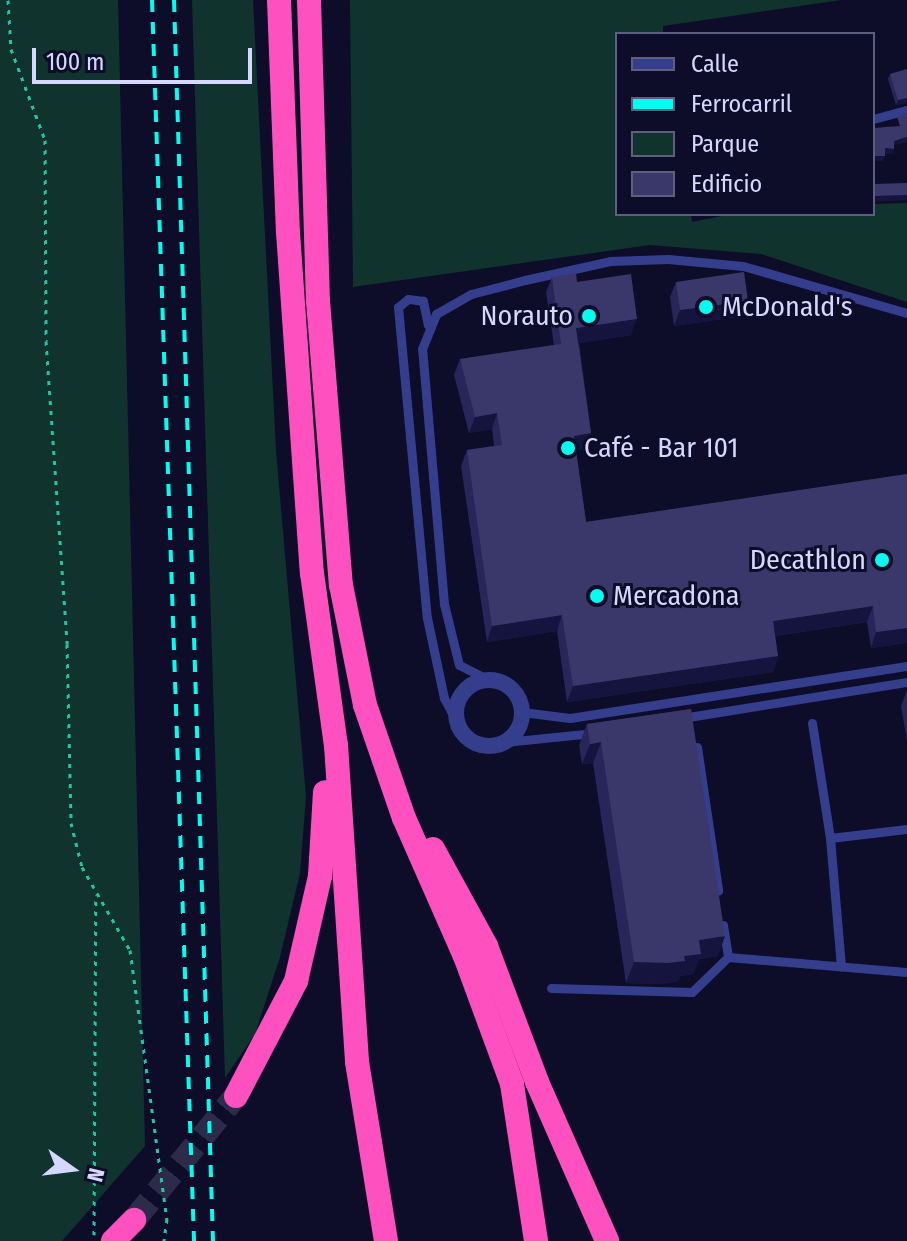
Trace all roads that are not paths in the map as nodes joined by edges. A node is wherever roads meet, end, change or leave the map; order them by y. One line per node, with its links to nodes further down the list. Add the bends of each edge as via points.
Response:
1 (279, 0): 7 (highway, via 288,232)
2 (309, 0): 18 (highway, via 318,301 341,585 365,705)
3 (907, 110): 4 (lane)
4 (875, 118)
5 (907, 313): 6 (lane, via 743,266 642,259 582,266 471,294 436,314)
6 (428, 325): 9 (lane, via 422,349 450,643 464,671); 12 (lane, via 423,301 408,299 398,307 427,618 444,698)
7 (320, 648): 27 (highway, via 326,808 320,876 296,981); 30 (highway, via 341,814 357,1062)
8 (907, 666): 11 (lane, via 570,718)
9 (487, 679): 11 (street, via 515,692); 12 (street, via 466,688)
10 (907, 682): 13 (lane)
11 (522, 712): 16 (street, via 515,735)
12 (456, 721): 16 (street, via 475,744)
13 (662, 721)
14 (812, 723): 20 (lane)
15 (602, 731): 16 (lane)
16 (505, 742)
17 (697, 747): 21 (lane)
18 (395, 786): 31 (highway, via 512,1084); 32 (highway, via 486,946 537,1082)
19 (907, 829): 20 (lane)
20 (830, 838): 24 (lane)
21 (719, 897)
22 (721, 912): 23 (lane)
23 (728, 957): 24 (lane); 26 (lane, via 692,992)
24 (841, 967): 25 (lane)
25 (907, 972)
26 (551, 988)
27 (236, 1096)
28 (134, 1220): 29 (highway)
29 (113, 1241)
30 (386, 1241)
31 (536, 1241)
32 (607, 1241)

